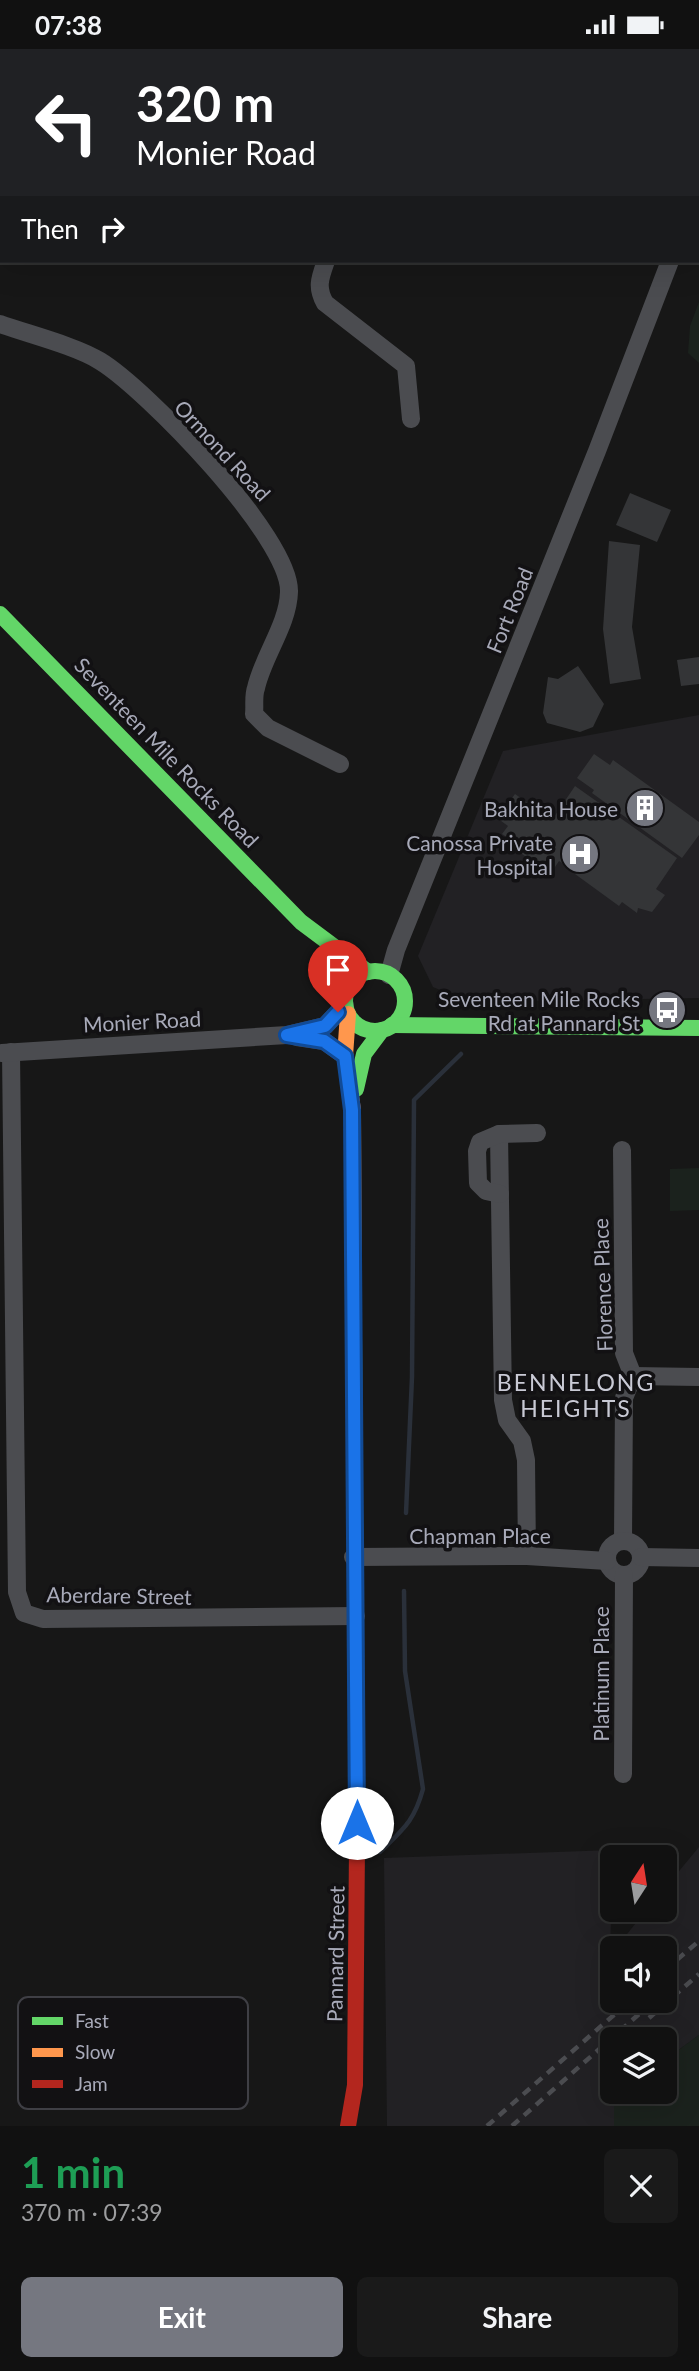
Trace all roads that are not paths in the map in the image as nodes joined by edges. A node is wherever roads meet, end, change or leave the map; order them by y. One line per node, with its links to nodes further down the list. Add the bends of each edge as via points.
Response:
1 (325, 263): 4 (street, via 318,291 325,303 406,366)
2 (669, 263): 9 (street, Fort Road)
3 (0, 324): 6 (street, Ormond Road, via 99,360 207,461 254,515 281,561 289,591 255,689 254,714 268,728)
4 (411, 419)
5 (0, 614): 7 (main road, Seventeen Mile Rocks Road)
6 (340, 764)
7 (301, 922): 8 (main road, Seventeen Mile Rocks Road); 10 (main road, Seventeen Mile Rocks Road, via 332,967)
8 (368, 972): 9 (main road); 10 (main road, via 358,976)
9 (389, 975): 11 (main road, via 400,985)
10 (347, 1002): 13 (main road, via 365,1029); 17 (street, Monier Road, via 325,1026); 19 (main road, Pannard Street)
11 (404, 1005): 13 (main road); 14 (main road)
12 (699, 1021): 15 (main road)
13 (387, 1027): 14 (main road); 20 (main road, Pannard Street, via 364,1054)
14 (458, 1027): 15 (main road)
15 (659, 1027): 16 (main road)
16 (699, 1028)
17 (287, 1035): 18 (street, Monier Road); 19 (street, Monier Road, via 324,1041)
18 (6, 1052): 32 (street, Aberdare Street, via 17,1592 24,1613 43,1619)
19 (345, 1056): 20 (main road, Pannard Street)
20 (352, 1110): 27 (main road, Pannard Street)
21 (537, 1133): 26 (street, via 499,1134 503,1400 526,1460)
22 (622, 1150): 23 (street, Florence Place, via 624,1353)
23 (634, 1375): 24 (street); 25 (street, Florence Place, via 624,1398)
24 (699, 1377)
25 (623, 1541): 28 (street, via 634,1543); 30 (street, via 609,1549)
26 (527, 1556): 27 (street, Chapman Place); 30 (street, Chapman Place)
27 (354, 1557): 32 (main road, Pannard Street)
28 (641, 1557): 29 (street); 31 (street, via 636,1570)
29 (699, 1558)
30 (607, 1561): 31 (street, via 615,1572)
31 (624, 1574): 33 (street, Platinum Place)
32 (356, 1616): 34 (main road, Pannard Street, via 355,2084)
33 (622, 1774)
34 (348, 2126)

